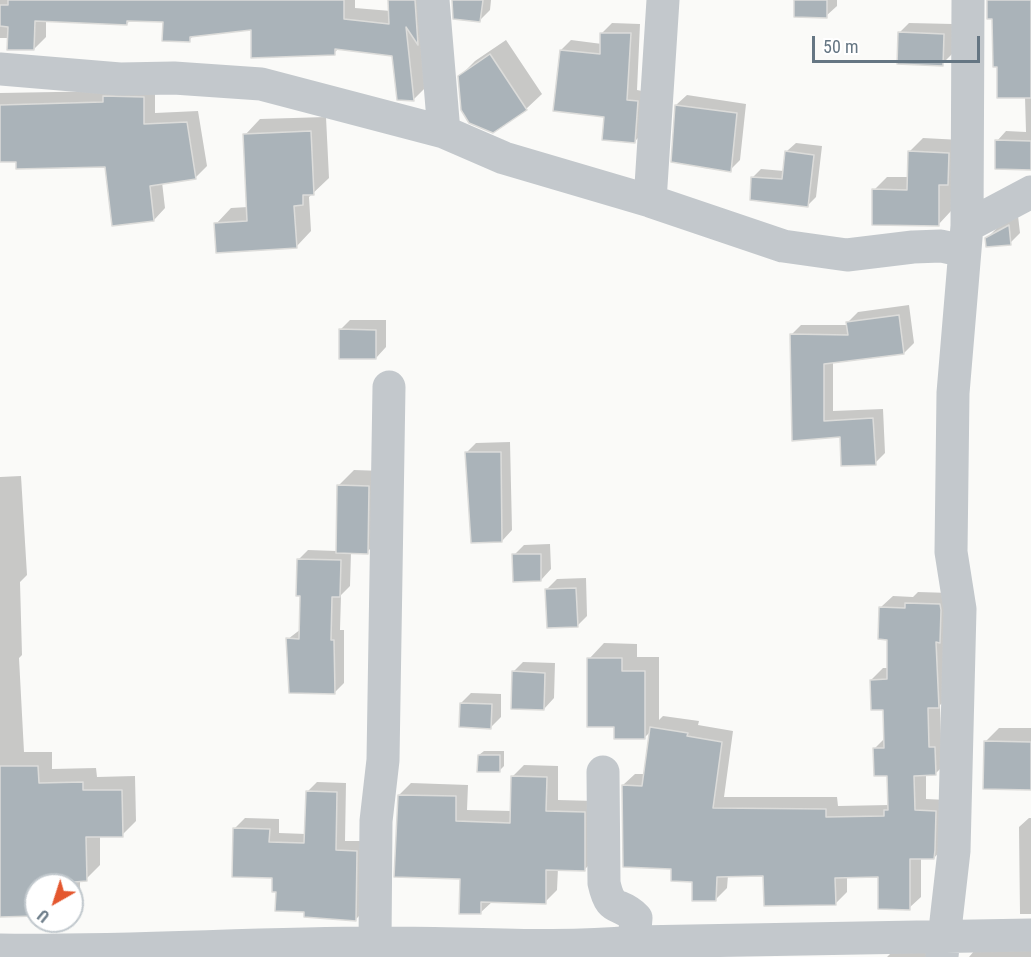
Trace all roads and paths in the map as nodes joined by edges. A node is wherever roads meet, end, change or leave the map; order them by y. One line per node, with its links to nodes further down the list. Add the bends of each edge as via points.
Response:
1 (433, 0): 5 (street)
2 (663, 0): 7 (street)
3 (968, 0): 8 (street)
4 (0, 69): 5 (street, via 120,79 261,84)
5 (444, 132): 7 (street, via 504,158)
6 (1031, 192): 8 (street)
7 (650, 201): 8 (street, via 783,246 827,253 868,254 940,246)
8 (966, 238): 14 (street, via 953,393 951,540 960,609 954,851)
9 (389, 387): 12 (street, via 383,760 376,821)
10 (603, 772): 13 (street, via 604,883 612,905 636,918)
11 (1031, 935): 14 (street)
12 (375, 942): 15 (street); 16 (street)
13 (634, 942): 14 (street); 17 (street)
14 (942, 946)
15 (0, 950)
16 (457, 950): 17 (street)
17 (597, 951)

